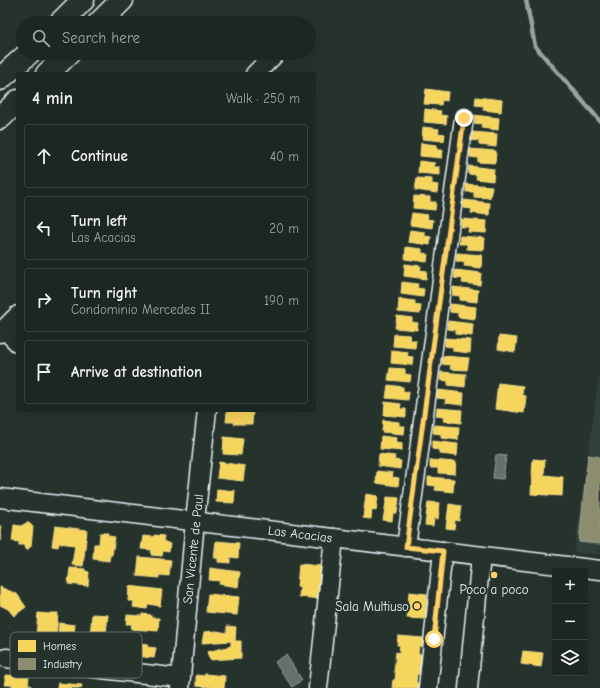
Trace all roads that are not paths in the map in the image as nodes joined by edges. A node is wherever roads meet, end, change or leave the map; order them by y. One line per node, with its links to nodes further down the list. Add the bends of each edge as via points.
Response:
1 (83, 0): 3 (highway)
2 (122, 0): 4 (highway)
3 (67, 16)
4 (106, 16)
5 (21, 60): 10 (highway)
6 (62, 60): 8 (highway)
7 (269, 60): 9 (street)
8 (49, 72)
9 (258, 72)
10 (0, 80)
11 (16, 103): 12 (highway)
12 (0, 118)
13 (464, 118): 21 (street)
14 (16, 317): 15 (street)
15 (2, 331): 16 (street)
16 (16, 342)
17 (208, 412): 19 (street, San Vicente de Paul)
18 (0, 498): 19 (street, Las Acacias)
19 (195, 522): 20 (street, Las Acacias); 28 (street, San Vicente de Paul)
20 (334, 538): 21 (street, Las Acacias); 29 (street)
21 (406, 547): 22 (street, Las Acacias)
22 (443, 551): 23 (street, Las Acacias); 30 (street)
23 (481, 556): 24 (street, Las Acacias); 31 (street)
24 (600, 570)
25 (6, 658): 26 (street)
26 (10, 659)
27 (142, 678): 28 (street)
28 (180, 683)
29 (318, 688)
30 (428, 688)
31 (468, 688)

